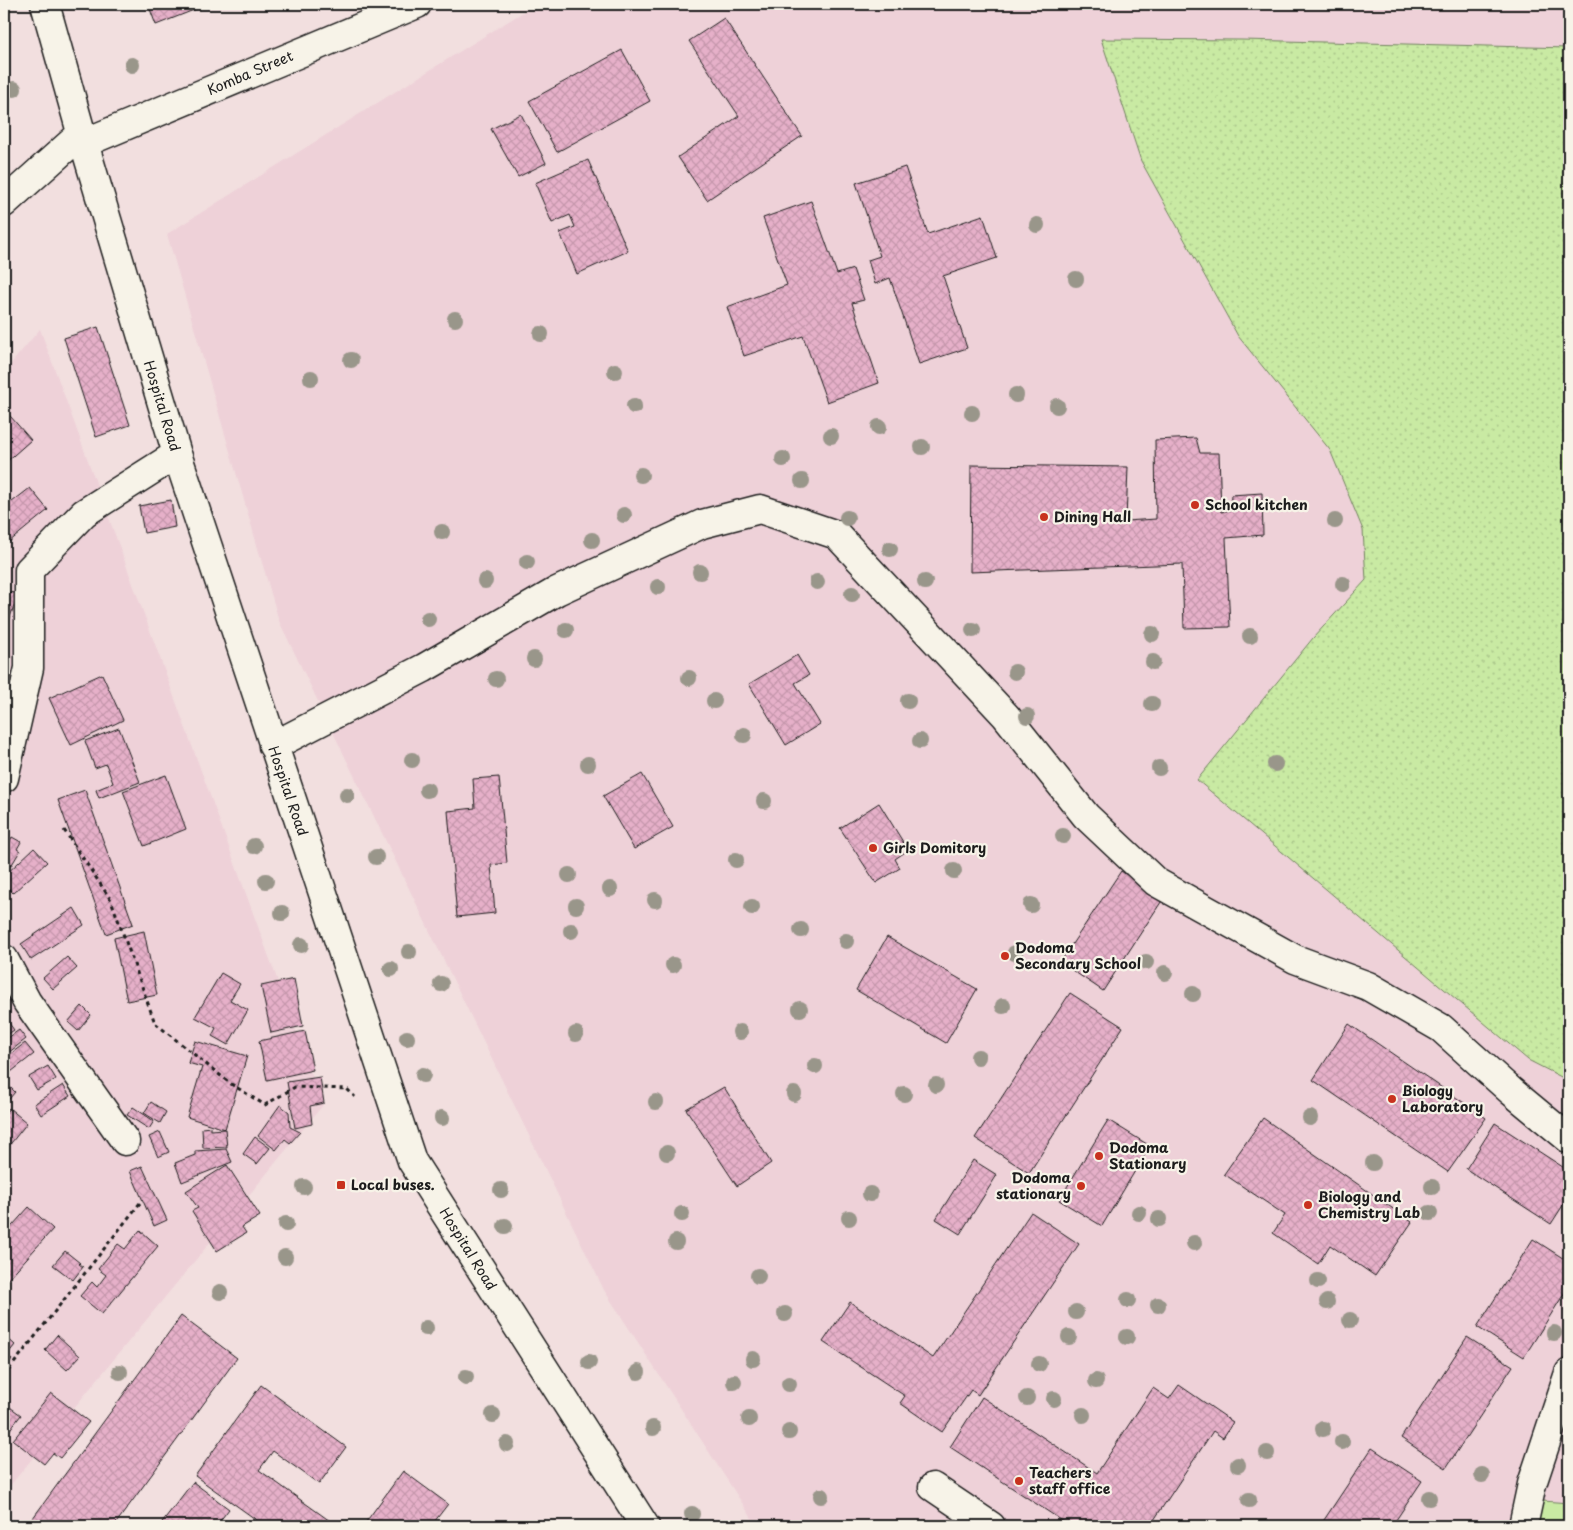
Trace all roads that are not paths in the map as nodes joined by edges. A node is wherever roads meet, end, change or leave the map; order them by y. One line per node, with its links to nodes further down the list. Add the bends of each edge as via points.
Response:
1 (45, 4): 3 (street, Hospital Road)
2 (417, 4): 3 (street, Komba Street)
3 (82, 138): 4 (street, Komba Street); 5 (street, Hospital Road)
4 (4, 203)
5 (177, 454): 6 (street, Hospital Road); 7 (street, via 84,513 29,570 29,668)
6 (273, 746): 9 (street, via 424,668 557,591 702,524 760,509 837,536 1006,716 1086,816 1156,882 1295,959 1368,986 1442,1028); 13 (street, Hospital Road, via 412,1161)
7 (4, 778)
8 (4, 960): 10 (street, via 27,1002)
9 (1569, 1139)
10 (125, 1141)
11 (1569, 1373): 15 (street, via 1532,1484)
12 (933, 1487): 14 (street)
13 (644, 1526)
14 (991, 1526)
15 (1523, 1526)

